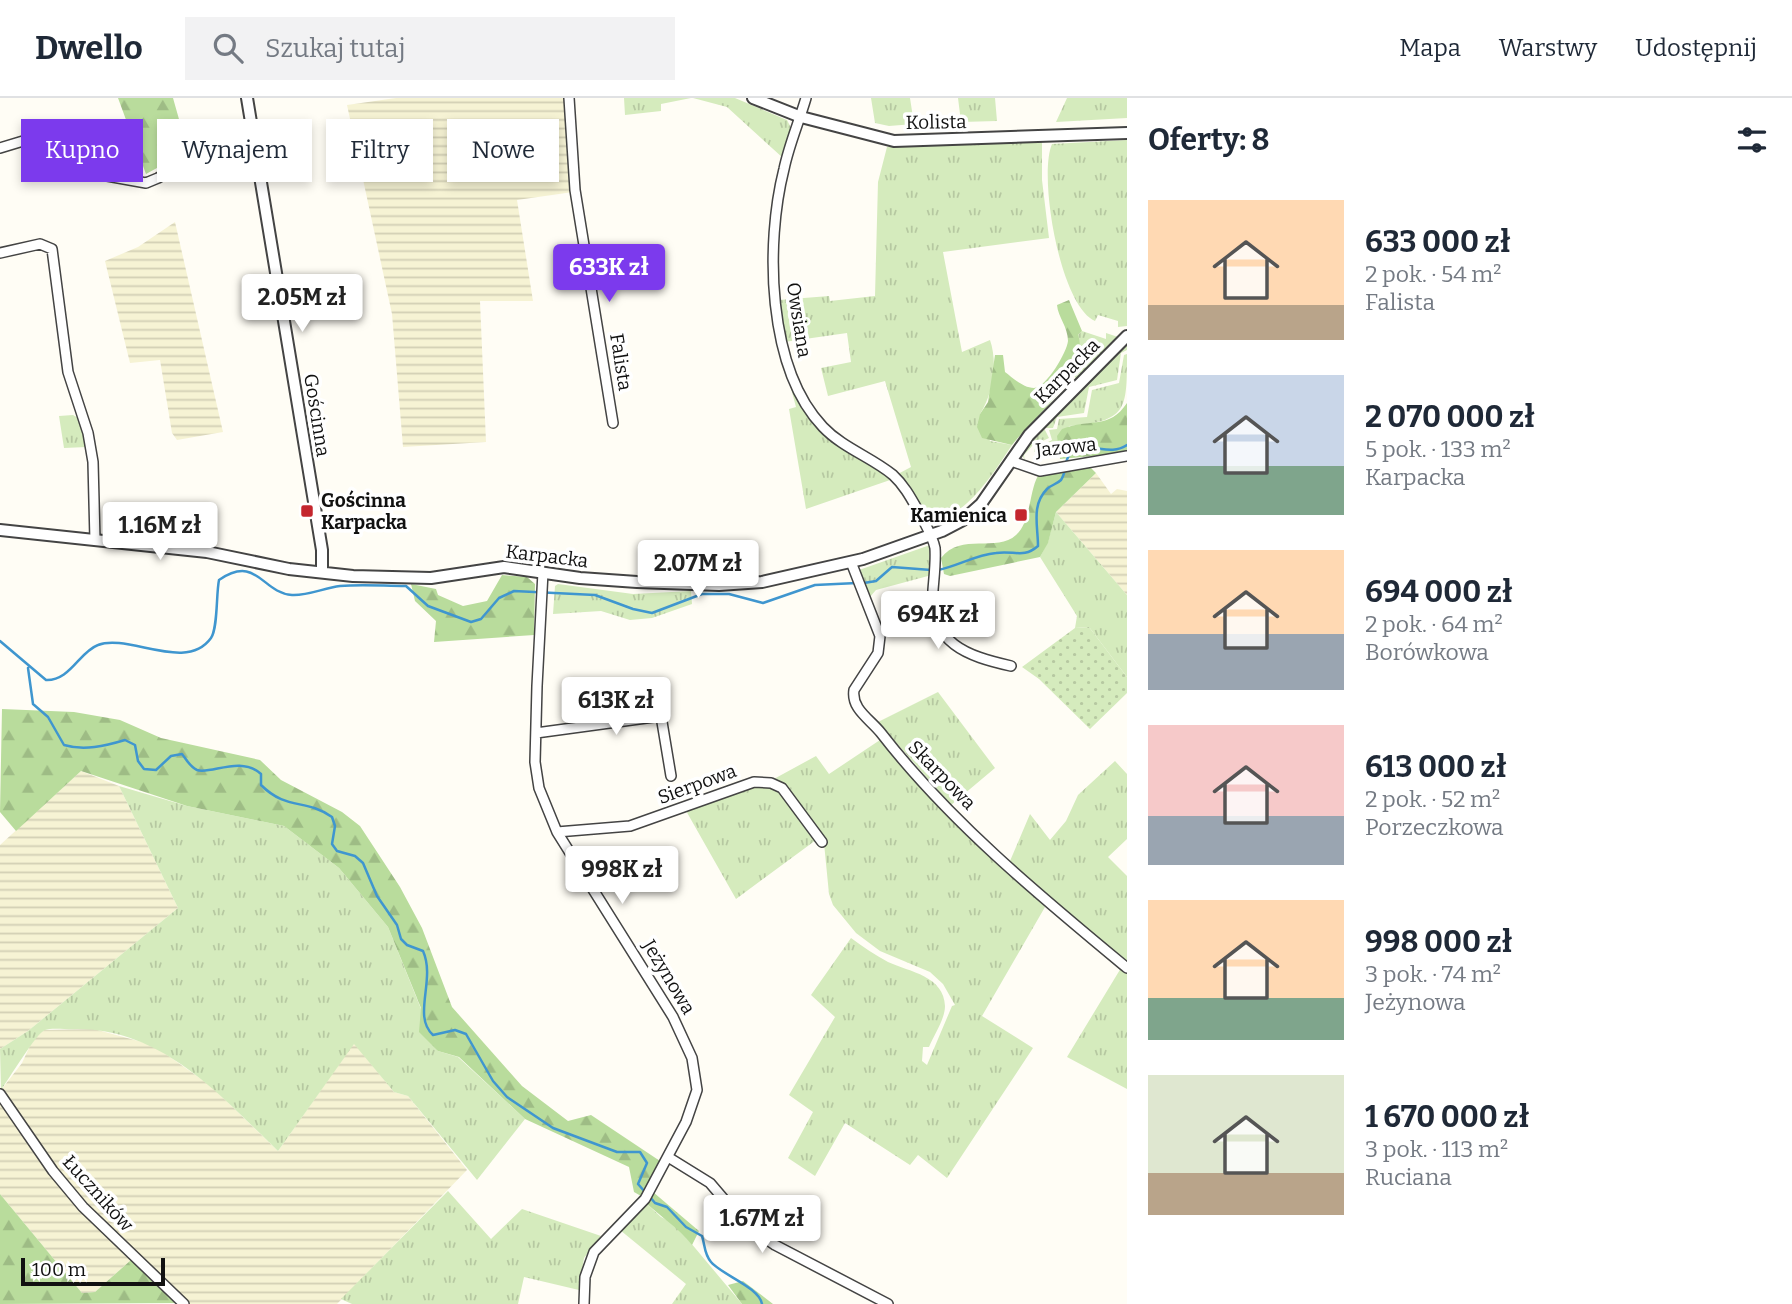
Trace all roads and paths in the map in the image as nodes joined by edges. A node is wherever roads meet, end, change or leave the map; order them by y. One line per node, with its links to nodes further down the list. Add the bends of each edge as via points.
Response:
1 (247, 98): 6 (street, Gościnna)
2 (569, 98): 13 (street, Falista, via 575,190)
3 (753, 98): 5 (street, Kolista)
4 (806, 98): 5 (street, Owsiana)
5 (801, 117): 7 (street, Kolista, via 880,139 911,141); 17 (street, Owsiana, via 784,168 774,240 784,355 798,389 821,425 900,483)
6 (251, 119)
7 (1127, 133)
8 (0, 148): 9 (street, via 33,138 48,162 57,167 146,183)
9 (157, 178)
10 (261, 182): 20 (street, Gościnna)
11 (0, 253): 18 (street, via 40,244 52,249 68,372 93,462)
12 (1127, 336): 15 (street, Karpacka, via 1034,429)
13 (613, 423)
14 (1127, 456): 15 (street, Jazowa, via 1033,470)
15 (1011, 461): 17 (street, Karpacka, via 972,514)
16 (0, 530): 18 (street, Karpacka)
17 (930, 536): 19 (street, Karpacka); 22 (street, via 935,549 936,614 947,639 981,659)
18 (95, 540): 20 (street, Karpacka, via 225,554)
19 (851, 562): 21 (street, Karpacka, via 733,584 580,578); 27 (street, Skarpowa, via 880,646 854,690 857,708 906,766 1021,879)
20 (322, 572): 21 (street, Karpacka, via 421,578 504,567)
21 (543, 572): 23 (street, Jeżynowa)
22 (1011, 666)
23 (536, 733): 24 (street, via 661,716); 25 (street, Jeżynowa, via 539,788)
24 (671, 776)
25 (557, 832): 26 (street, Sierpowa, via 630,826 762,782 782,788); 29 (street, Jeżynowa, via 655,987 692,1058 697,1090)
26 (822, 842)
27 (1127, 968)
28 (0, 1094): 30 (street, Łuczników, via 52,1171 83,1207)
29 (668, 1157): 31 (street, Jeżynowa, via 645,1199 594,1252 585,1277); 32 (street, via 710,1183 746,1224 775,1245)
30 (184, 1304)
31 (584, 1304)
32 (888, 1304)

